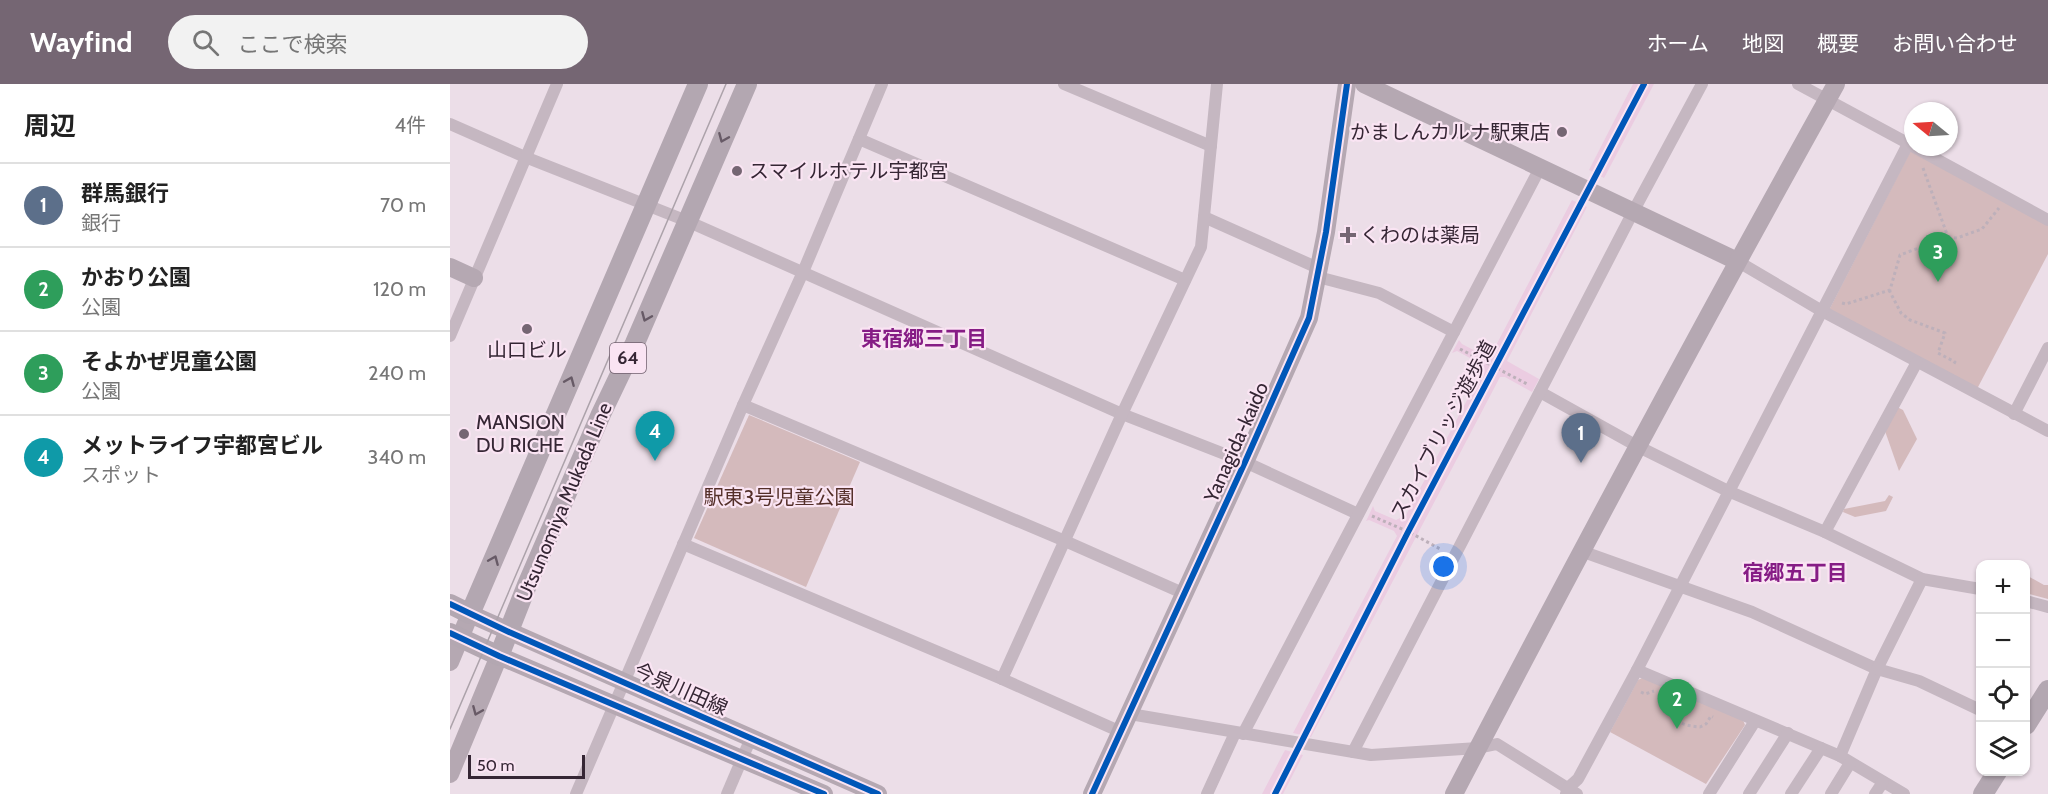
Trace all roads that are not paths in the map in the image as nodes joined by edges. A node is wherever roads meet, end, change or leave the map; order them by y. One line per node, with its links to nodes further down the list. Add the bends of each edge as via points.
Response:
1 (557, 84): 18 (street)
2 (698, 84): 20 (main road, 64)
3 (747, 84): 24 (main road, Utsunomiya Mukada Line / 64, one-way to 24)
4 (882, 84): 13 (street)
5 (1064, 84): 15 (street)
6 (1217, 84): 15 (street)
7 (1347, 84): 28 (street, Yanagida-kaido)
8 (1364, 84): 19 (street)
9 (1702, 84): 21 (street)
10 (1798, 84): 11 (street)
11 (1832, 92): 14 (street); 25 (street)
12 (450, 124): 18 (street)
13 (859, 139): 27 (street); 30 (street)
14 (1904, 141)
15 (1211, 146): 22 (street)
16 (1907, 156): 31 (street)
17 (1931, 156): 23 (street)
18 (525, 157): 20 (street); 29 (street)
19 (1540, 168): 21 (street); 33 (street)
20 (646, 204): 24 (street); 56 (main road, 64, one-way to 20)
21 (1633, 212): 25 (street); 36 (street)
22 (1204, 217): 28 (street); 30 (street, via 1201,247)
23 (2048, 220)
24 (687, 221): 27 (street); 57 (main road, Utsunomiya Mukada Line / 64, one-way to 57)
25 (1737, 261): 31 (street); 41 (street)
26 (450, 267): 29 (street)
27 (803, 272): 37 (street); 38 (street)
28 (1318, 272): 33 (street, via 1379,293); 42 (street, Yanagida-kaido, via 1308,318)
29 (474, 278): 32 (street)
30 (1185, 280): 38 (street)
31 (1822, 311): 35 (street); 43 (street)
32 (450, 336)
33 (1451, 337): 44 (street)
34 (2048, 348): 39 (street)
35 (1917, 362): 39 (street); 45 (street)
36 (1540, 392): 41 (street); 77 (street)
37 (743, 405): 46 (street); 47 (street)
38 (1122, 414): 42 (street); 46 (street)
39 (2014, 414): 40 (street)
40 (2048, 431)
41 (1637, 446): 43 (street); 48 (street)
42 (1245, 462): 44 (street); 52 (street, Yanagida-kaido)
43 (1728, 491): 45 (street); 50 (street)
44 (1359, 513): 72 (street)
45 (1825, 532): 49 (street)
46 (1065, 541): 52 (street); 63 (street)
47 (683, 544): 63 (street); 64 (street)
48 (1581, 551): 50 (street); 75 (street)
49 (1922, 579): 51 (street); 61 (street)
50 (1680, 587): 61 (street, via 1752,612); 62 (street)
51 (1976, 588)
52 (1185, 594): 68 (street, Yanagida-kaido)
53 (2030, 602): 55 (street)
54 (450, 604): 56 (main road)
55 (2048, 607)
56 (470, 614): 57 (street, 今泉川田線); 58 (street)
57 (509, 632): 59 (main road, Utsunomiya Mukada Line / 64); 64 (street, 今泉川田線)
58 (455, 636): 59 (main road); 60 (street)
59 (499, 656): 66 (street, 今泉川田線); 81 (street, one-way to 81)
60 (450, 662)
61 (1877, 669): 67 (street, via 1919,681); 78 (street)
62 (1637, 670): 69 (street); 84 (street)
63 (1002, 679): 71 (street)
64 (624, 682): 66 (street); 74 (street, 今泉川田線)
65 (2048, 690): 70 (main road)
66 (613, 705): 79 (street, 今泉川田線); 85 (street)
67 (1976, 709)
68 (1130, 714): 71 (street, Yanagida-kaido); 72 (street)
69 (1755, 721): 73 (street); 92 (street)
70 (2028, 722)
71 (1121, 732): 89 (street, Yanagida-kaido)
72 (1239, 734): 77 (street); 90 (street)
73 (1788, 734): 76 (street); 93 (street)
74 (751, 738): 79 (street); 88 (street, 今泉川田線)
75 (1478, 748): 77 (street); 84 (street, via 1497,744); 91 (street)
76 (1821, 748): 78 (street); 94 (street)
77 (1353, 753)
78 (1840, 756): 80 (street)
79 (742, 759): 86 (street); 87 (street, 今泉川田線)
80 (1851, 764): 83 (street); 95 (street)
81 (450, 774)
82 (1994, 776): 98 (main road)
83 (1882, 782): 96 (street); 97 (street)
84 (1570, 792)
85 (576, 794)
86 (727, 794)
87 (824, 794)
88 (878, 794)
89 (1092, 794)
90 (1207, 794)
91 (1454, 794)
92 (1709, 794)
93 (1749, 794)
94 (1791, 794)
95 (1831, 794)
96 (1875, 794)
97 (1904, 794)
98 (1983, 794)

